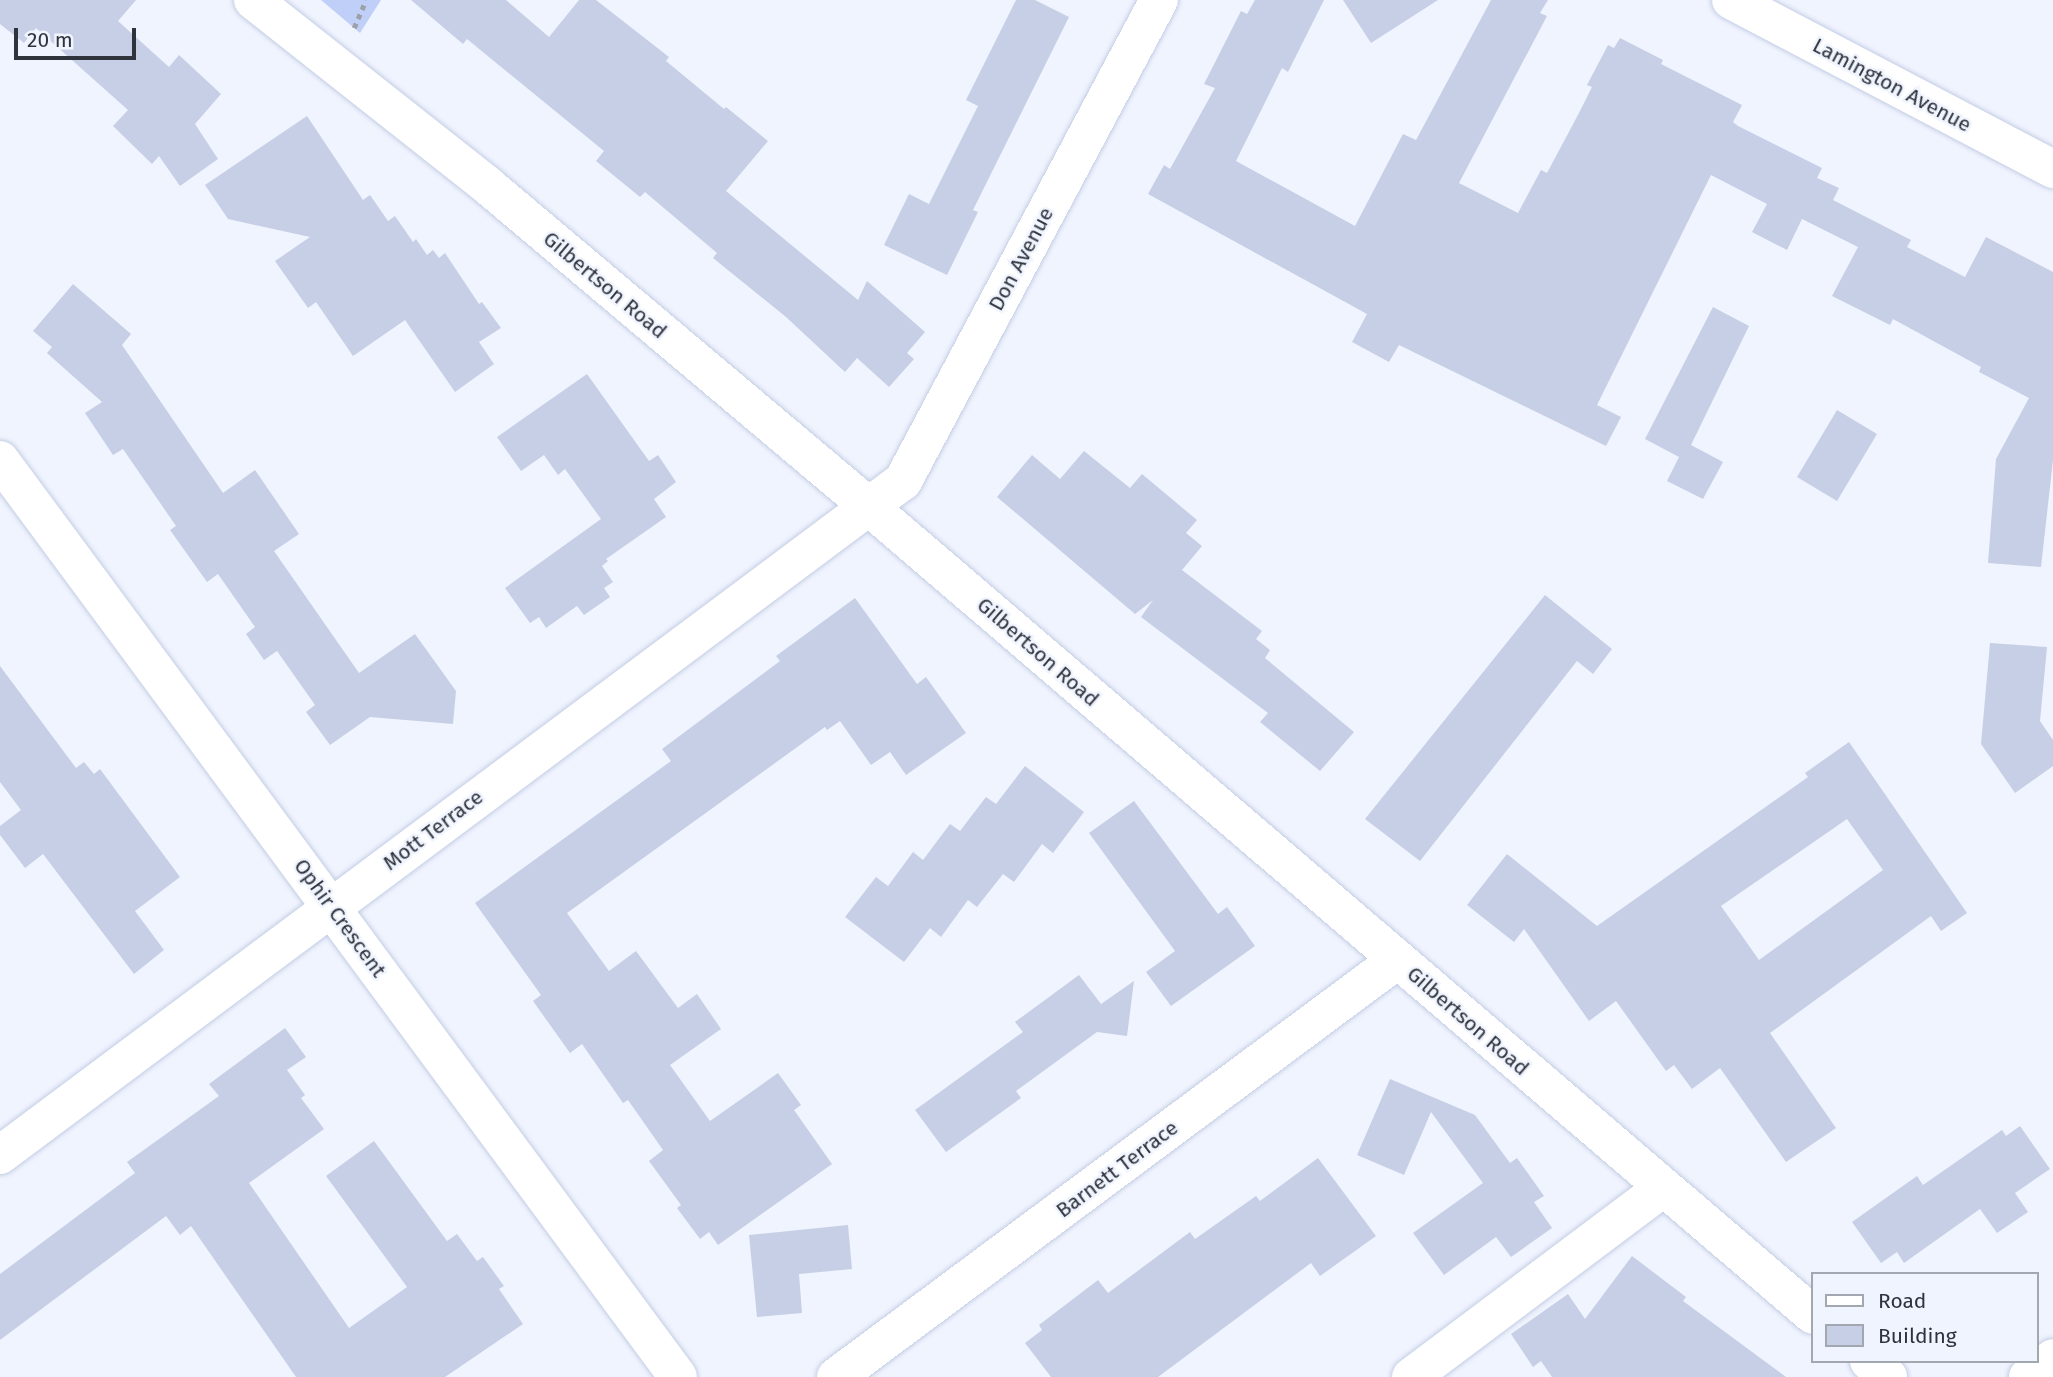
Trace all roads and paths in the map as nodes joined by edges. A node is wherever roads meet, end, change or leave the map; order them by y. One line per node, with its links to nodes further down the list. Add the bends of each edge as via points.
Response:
1 (253, 0): 6 (street, Gilbertson Road, via 487,185)
2 (1159, 0): 6 (street, Don Avenue, via 903,481)
3 (1731, 0): 4 (street, Lamington Avenue)
4 (2053, 169)
5 (0, 460): 7 (street, Ophir Crescent)
6 (867, 505): 7 (street, Mott Terrace); 8 (street, Gilbertson Road)
7 (331, 906): 9 (street, Mott Terrace); 14 (street, Ophir Crescent)
8 (1397, 960): 10 (street, Gilbertson Road); 15 (street, Barnett Terrace)
9 (0, 1155)
10 (1663, 1188): 11 (street, Gilbertson Road); 16 (street)
11 (1812, 1314)
12 (2053, 1358): 18 (street)
13 (1871, 1363): 17 (street)
14 (678, 1377)
15 (836, 1377)
16 (1411, 1377)
17 (1888, 1377)
18 (2028, 1377)

